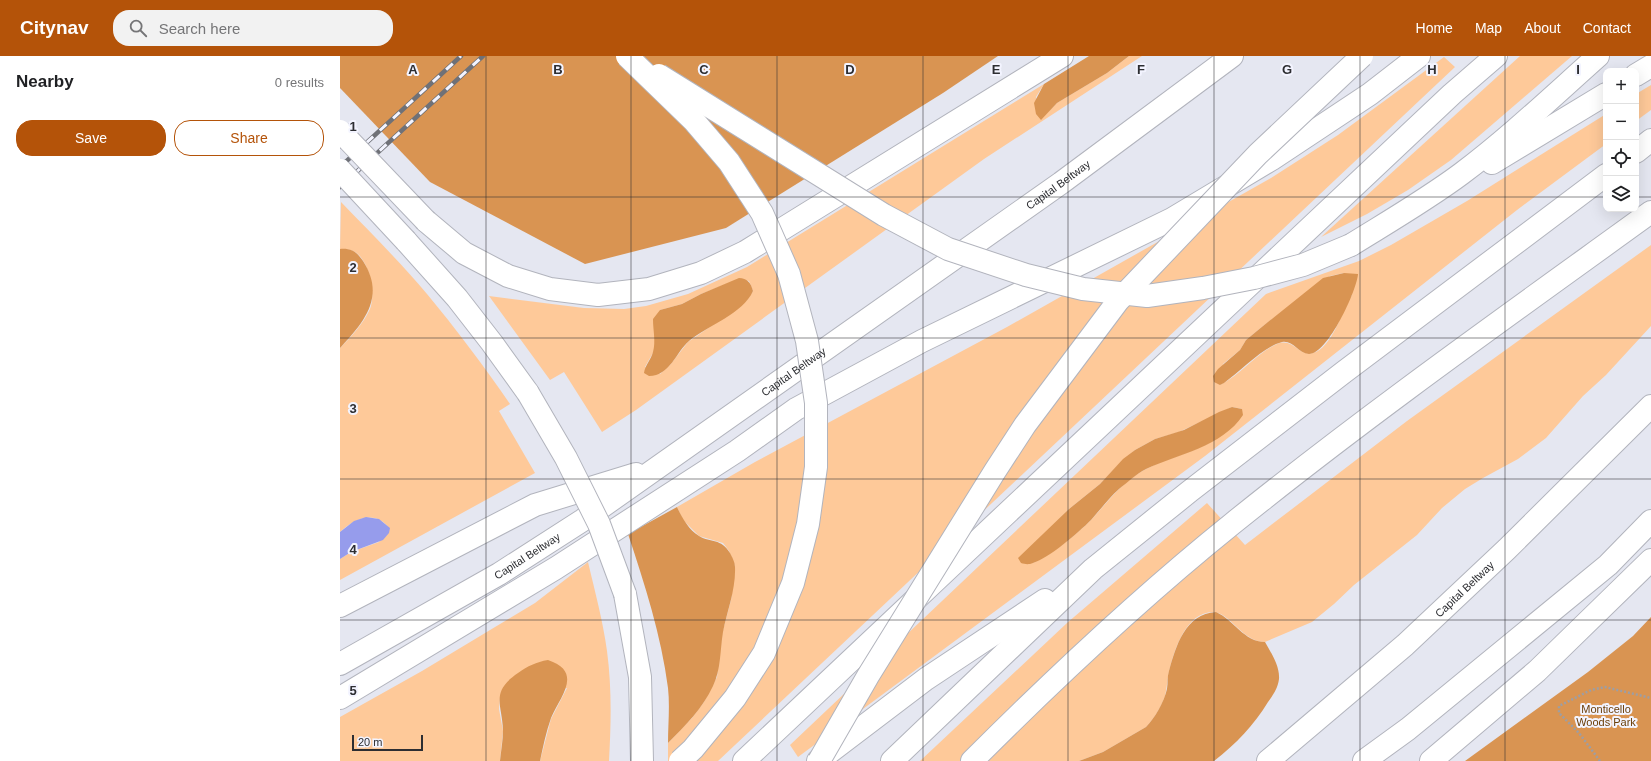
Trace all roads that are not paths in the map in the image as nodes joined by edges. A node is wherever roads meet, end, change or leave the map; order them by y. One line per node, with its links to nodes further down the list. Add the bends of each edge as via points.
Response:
1 (628, 56): 17 (highway, bridge, via 884,216 948,249 1026,275 1082,289 1147,296 1254,278 1303,265); 27 (highway, bridge, via 704,132 729,162 762,213 789,274 807,341 816,403 816,467 808,524 793,583 764,653 735,698)
2 (1062, 56): 11 (highway, bridge, via 745,252 700,274 649,289 598,295 550,289 508,276 464,253 426,221)
3 (1232, 56): 19 (highway, Capital Beltway, via 1061,183)
4 (1362, 56): 29 (highway, bridge, via 1258,154 1118,301 1025,425 868,676)
5 (1419, 56): 25 (highway, via 1370,94 1272,159 1172,219 922,341 796,409 737,451 556,568)
6 (1496, 56): 28 (highway, via 1452,94)
7 (1598, 56): 17 (highway, via 1495,147 1461,173)
8 (1651, 66): 9 (highway)
9 (1639, 73)
10 (1603, 96): 17 (highway)
11 (340, 131)
12 (1651, 140): 13 (highway)
13 (1639, 150)
14 (340, 170): 26 (highway, bridge, via 457,298 492,342 528,393 566,458 599,524 625,594 640,677)
15 (1605, 176): 22 (highway, via 1338,376)
16 (1651, 212): 31 (highway, via 1409,387 1231,524 1115,624)
17 (1351, 244)
18 (1651, 406): 32 (highway, Capital Beltway, via 1405,646)
19 (653, 470): 23 (highway, via 534,505); 24 (highway, Capital Beltway, via 583,520 499,574)
20 (1651, 521): 33 (highway, via 1608,564)
21 (1651, 560): 34 (highway, via 1537,671)
22 (1093, 569): 29 (highway, via 926,679); 30 (highway)
23 (340, 606)
24 (340, 664)
25 (340, 698)
26 (642, 761)
27 (680, 761)
28 (744, 761)
29 (818, 761)
30 (892, 761)
31 (972, 761)
32 (1268, 761)
33 (1364, 761)
34 (1431, 761)

